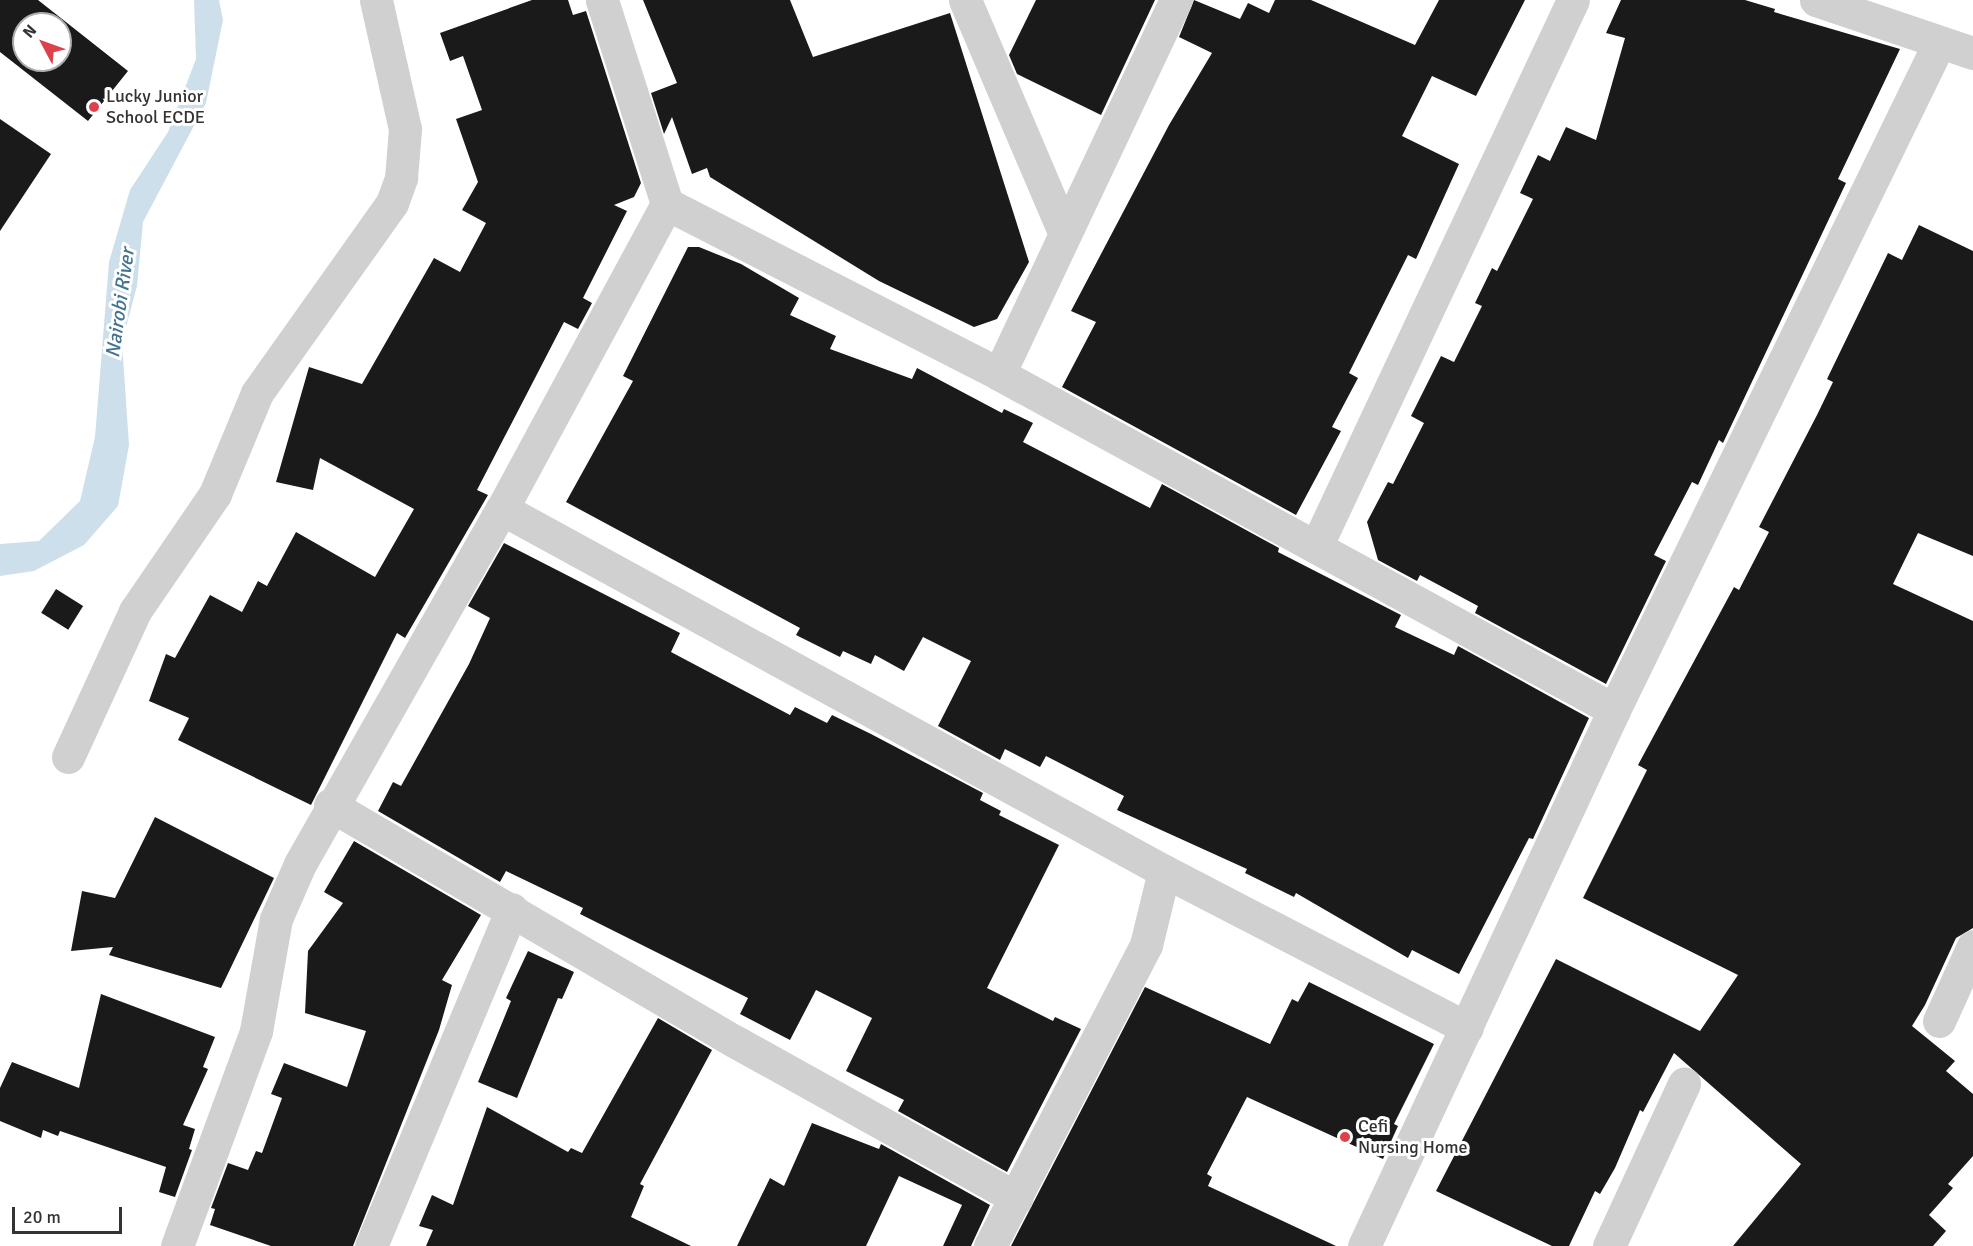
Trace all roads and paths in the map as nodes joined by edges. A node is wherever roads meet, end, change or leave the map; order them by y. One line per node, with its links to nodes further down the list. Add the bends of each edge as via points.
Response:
1 (376, 0): 16 (street, via 405,129 401,178 392,203 257,393 215,494 188,540 135,611)
2 (602, 0): 10 (street)
3 (965, 0): 11 (street)
4 (1176, 0): 11 (street)
5 (1573, 0): 14 (street)
6 (1816, 0): 7 (street)
7 (1857, 7): 8 (street)
8 (1939, 43): 9 (street); 15 (street)
9 (1973, 53)
10 (667, 204): 12 (street); 13 (street)
11 (1065, 234): 12 (street)
12 (999, 374): 14 (street)
13 (502, 509): 17 (street); 18 (street)
14 (1316, 547): 15 (street)
15 (1614, 711): 22 (street)
16 (68, 757)
17 (330, 805): 19 (street); 25 (street, via 276,919 256,1031)
18 (1164, 871): 22 (street); 24 (street, via 1146,945)
19 (512, 909): 24 (street); 26 (street)
20 (1973, 946): 21 (street)
21 (1939, 1021)
22 (1467, 1028): 28 (street)
23 (1684, 1084): 29 (street)
24 (1016, 1198): 27 (street)
25 (177, 1246)
26 (371, 1246)
27 (990, 1246)
28 (1364, 1246)
29 (1609, 1246)

